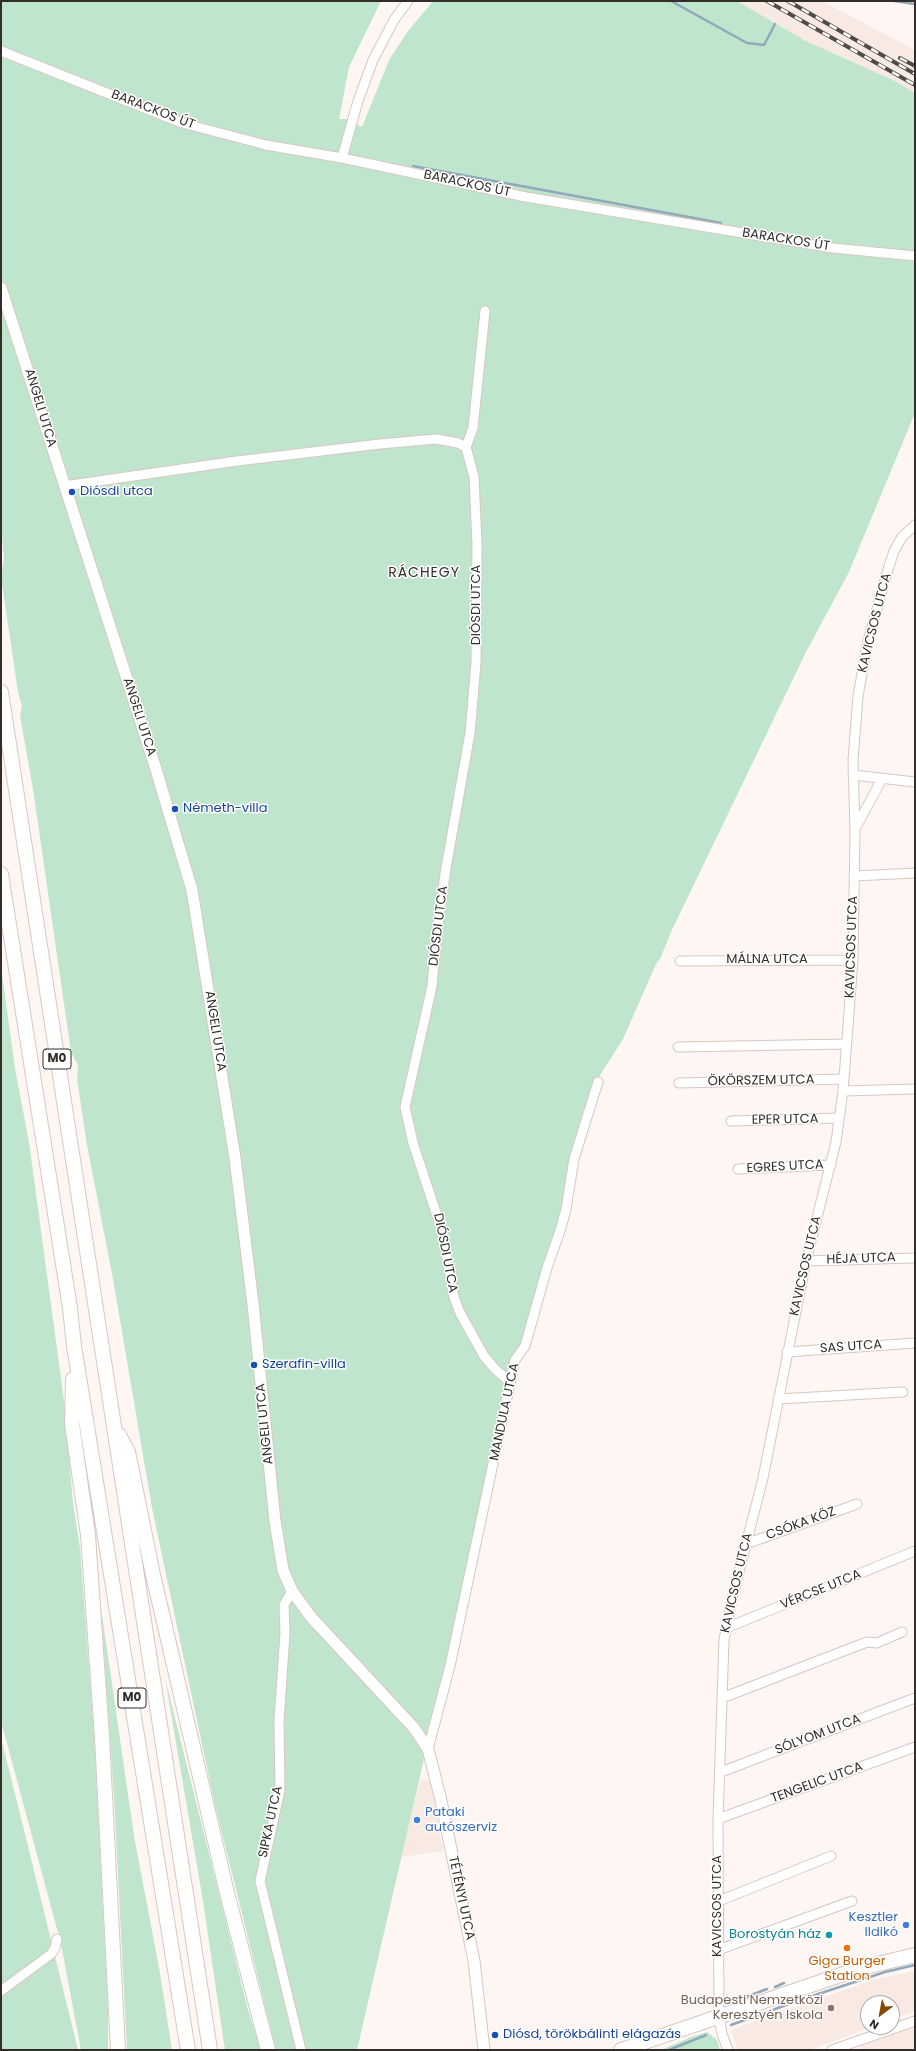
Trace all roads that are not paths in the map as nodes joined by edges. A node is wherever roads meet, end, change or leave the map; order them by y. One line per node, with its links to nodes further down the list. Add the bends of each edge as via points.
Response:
1 (408, 1): 5 (street, via 394,20 372,60)
2 (1, 46): 4 (street, BARACKOS ÚT)
3 (1, 51): 4 (street, BARACKOS ÚT)
4 (32, 62): 5 (street, BARACKOS ÚT, via 188,125 266,145)
5 (342, 158): 6 (street, BARACKOS ÚT, via 526,197 833,248)
6 (915, 256)
7 (1, 288): 10 (street, ANGELI UTCA)
8 (485, 311): 9 (street, via 473,428)
9 (466, 447): 10 (street, via 436,439 380,444); 40 (street, DIÓSDI UTCA, via 474,477 477,544 476,663 470,733 446,868 432,986 405,1107 413,1142 442,1231 456,1302 484,1356 494,1369)
10 (64, 486): 47 (street, ANGELI UTCA, via 155,766 192,890 235,1158 279,1553)
11 (915, 525): 13 (street, KAVICSOS UTCA, via 902,537 894,551 867,645 858,696)
12 (1, 692): 43 (main road, M0)
13 (853, 775): 14 (street); 16 (street, KAVICSOS UTCA)
14 (882, 780): 15 (street); 17 (street, KAVICSOS UTCA)
15 (915, 782)
16 (854, 801): 17 (street); 18 (street, KAVICSOS UTCA)
17 (869, 803): 18 (street, KAVICSOS UTCA)
18 (855, 830): 21 (street, KAVICSOS UTCA)
19 (915, 873): 21 (street)
20 (1, 874): 38 (main road, M0)
21 (854, 876): 22 (street, KAVICSOS UTCA)
22 (853, 960): 23 (street, MÁLNA UTCA); 24 (street, KAVICSOS UTCA)
23 (680, 961)
24 (846, 1044): 25 (street); 26 (street, KAVICSOS UTCA)
25 (678, 1047)
26 (844, 1079): 28 (street, ÖKÖRSZEM UTCA); 30 (street, KAVICSOS UTCA)
27 (598, 1082): 40 (street, MANDULA UTCA, via 574,1159 560,1233 546,1268 524,1346 515,1360)
28 (679, 1083)
29 (915, 1089): 30 (street)
30 (843, 1091): 31 (street, KAVICSOS UTCA)
31 (839, 1118): 32 (street, EPER UTCA); 33 (street, KAVICSOS UTCA)
32 (731, 1121)
33 (831, 1165): 34 (street, EGRES UTCA); 36 (street, KAVICSOS UTCA)
34 (738, 1169)
35 (915, 1258): 36 (street, HÉJA UTCA)
36 (806, 1261): 39 (street, KAVICSOS UTCA)
37 (915, 1343): 39 (street, SAS UTCA)
38 (74, 1346): 66 (main road, via 72,1424 88,1543 102,1737); 67 (main road, M0)
39 (787, 1352): 42 (street, KAVICSOS UTCA)
40 (510, 1382): 53 (street, MANDULA UTCA, via 450,1666)
41 (903, 1392): 42 (street)
42 (778, 1399): 45 (street, KAVICSOS UTCA, via 763,1478)
43 (113, 1426): 68 (main road, M0); 69 (main road, via 128,1452 153,1575 227,1894)
44 (857, 1504): 45 (street, CSÓKA KÖZ)
45 (746, 1544): 48 (street, KAVICSOS UTCA)
46 (915, 1551): 48 (street, VÉRCSE UTCA)
47 (292, 1590): 53 (street, ANGELI UTCA, via 311,1616 414,1728); 70 (street, SIPKA UTCA, via 284,1605 285,1633 279,1721 280,1790 260,1881)
48 (726, 1628): 50 (street, KAVICSOS UTCA)
49 (902, 1632): 50 (street, via 877,1643 867,1642)
50 (722, 1698): 54 (street, KAVICSOS UTCA)
51 (915, 1698): 54 (street, SÓLYOM UTCA)
52 (915, 1747): 55 (street, TENGELIC UTCA)
53 (428, 1749): 65 (street, TÉTÉNYI UTCA, via 474,1961)
54 (720, 1772): 55 (street, KAVICSOS UTCA)
55 (718, 1819): 57 (street, KAVICSOS UTCA)
56 (831, 1856): 57 (street)
57 (719, 1901): 60 (street, KAVICSOS UTCA)
58 (852, 1901): 60 (street)
59 (56, 1939): 62 (street, via 51,1954)
60 (718, 1950): 63 (street, KAVICSOS UTCA)
61 (915, 1954): 63 (main road, via 861,1968)
62 (1, 1991)
63 (719, 2017): 71 (main road); 72 (street, KAVICSOS UTCA)
64 (915, 2021): 73 (street)
65 (483, 2049)
66 (118, 2050)
67 (188, 2050)
68 (210, 2050)
69 (268, 2050)
70 (301, 2050)
71 (621, 2050)
72 (728, 2050)
73 (832, 2050)

